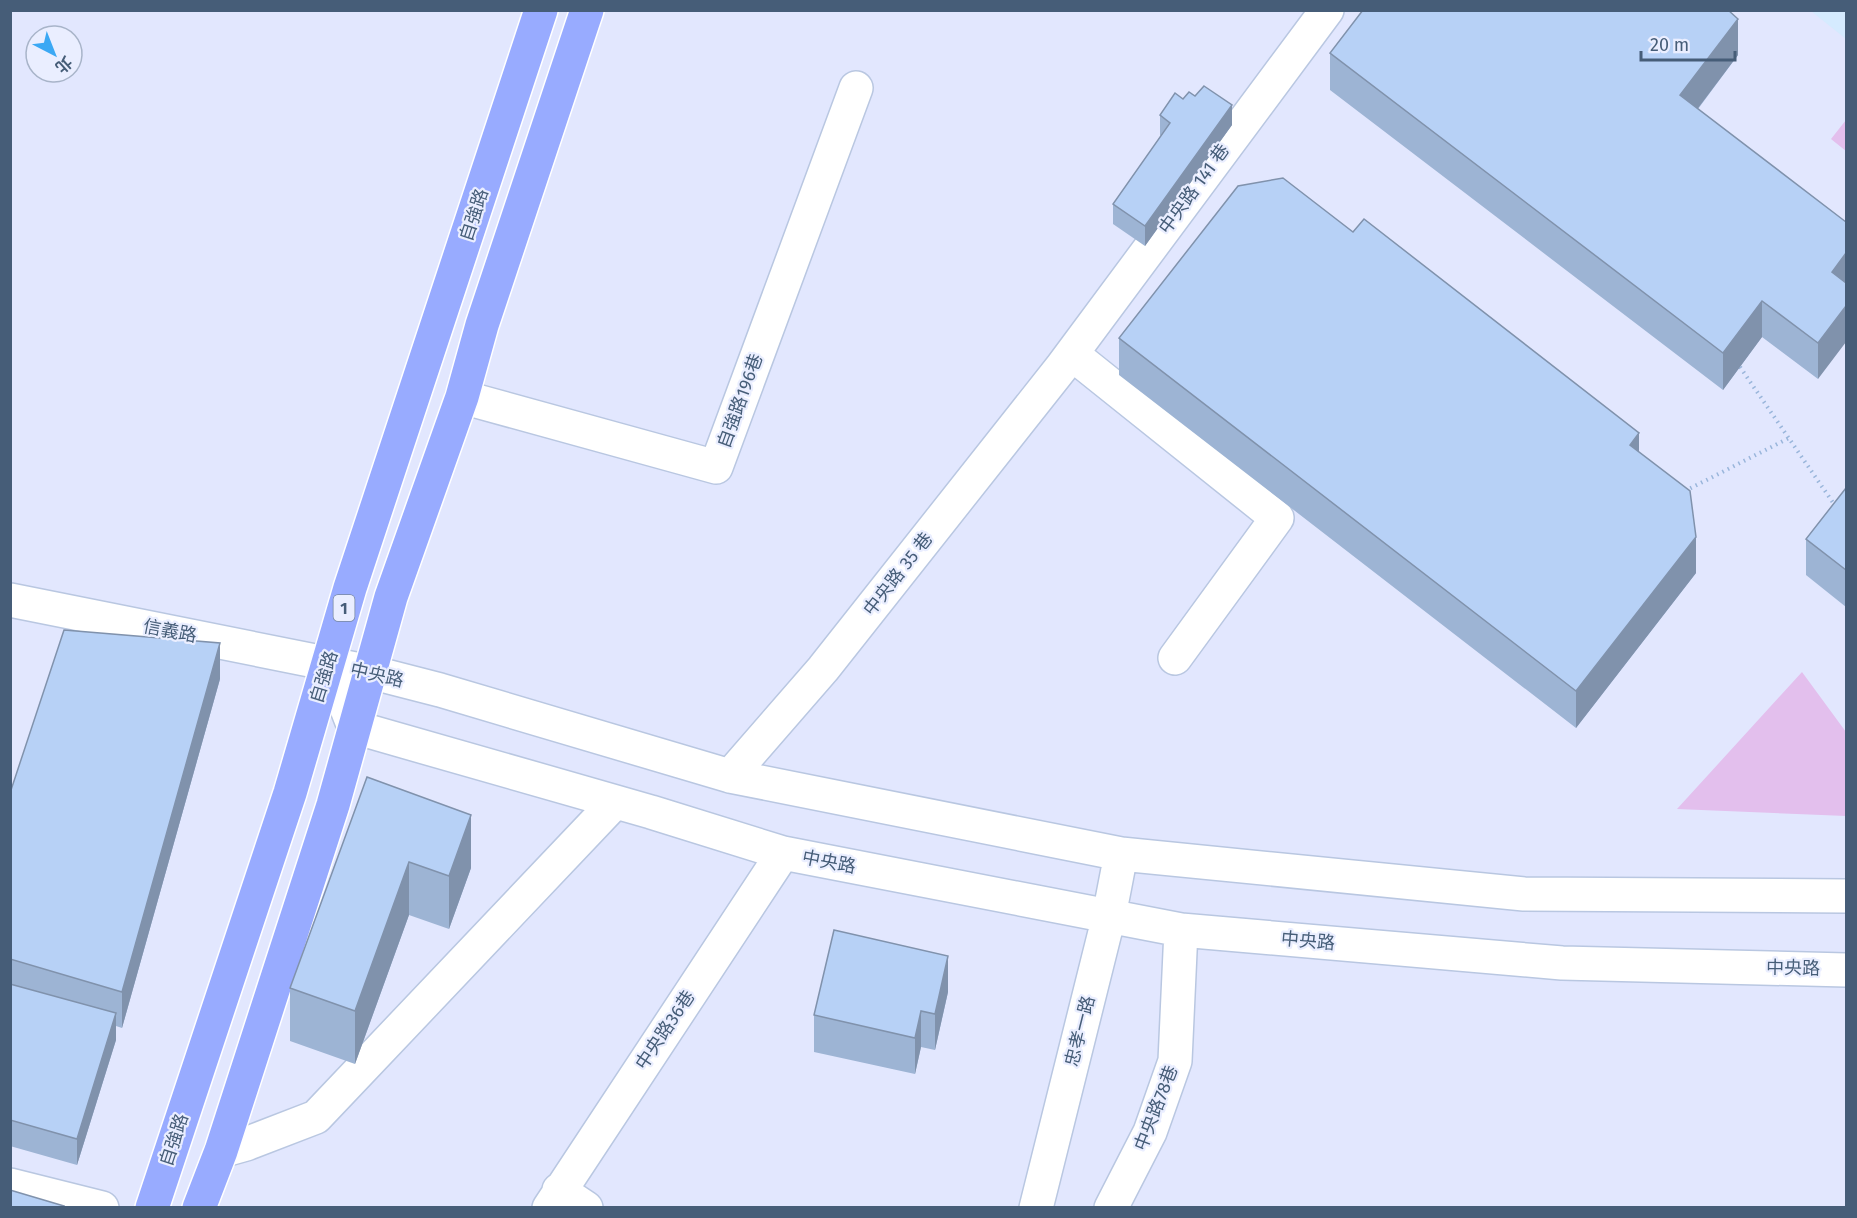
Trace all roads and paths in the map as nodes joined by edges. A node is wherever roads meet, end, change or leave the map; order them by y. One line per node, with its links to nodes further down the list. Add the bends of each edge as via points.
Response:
1 (541, 10): 5 (main road, 自強路 / 1)
2 (586, 10): 6 (main road)
3 (1327, 10): 7 (street, 中央路 141 巷)
4 (856, 88): 9 (street, 自強路196巷, via 716,468)
5 (442, 313): 6 (main road); 15 (main road, 自強路 / 1, via 350,588)
6 (482, 325): 9 (main road)
7 (1067, 361): 14 (street, via 1277,518); 18 (street, 中央路 35 巷, via 823,669)
8 (1740, 367): 10 (path)
9 (462, 397): 16 (main road, via 391,597)
10 (1789, 438): 11 (path); 12 (path)
11 (1680, 494)
12 (1840, 513)
13 (10, 600): 15 (street, 信義路)
14 (1175, 658)
15 (329, 663): 16 (street, 中央路); 17 (street, 中央路); 30 (main road, 自強路 / 1)
16 (370, 672): 17 (main road); 18 (street, 中央路)
17 (354, 727): 19 (street, 中央路); 26 (main road, via 333,805)
18 (730, 776): 21 (street, 中央路)
19 (615, 802): 20 (street, 中央路); 26 (street, via 316,1117)
20 (783, 853): 23 (street, 中央路); 28 (street, 中央路36巷)
21 (1121, 854): 22 (street, 中央路, via 1524,894); 23 (street, 忠孝一路)
22 (1846, 896)
23 (1109, 916): 24 (street, 中央路); 33 (street, 忠孝一路)
24 (1181, 930): 25 (street, 中央路, via 1562,963); 34 (street, 中央路78巷, via 1175,1061 1150,1132)
25 (1846, 970)
26 (221, 1151): 31 (main road)
27 (10, 1185): 29 (street)
28 (554, 1199): 32 (street)
29 (102, 1208)
30 (152, 1208)
31 (199, 1208)
32 (586, 1208)
33 (1036, 1208)
34 (1111, 1208)

